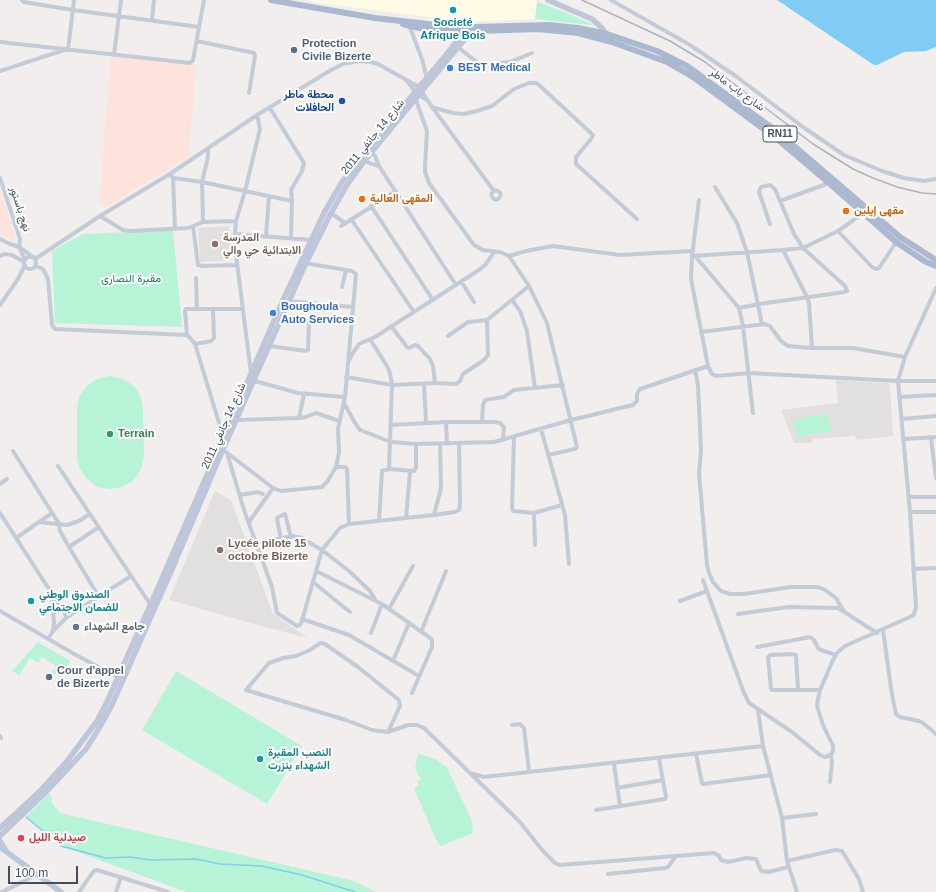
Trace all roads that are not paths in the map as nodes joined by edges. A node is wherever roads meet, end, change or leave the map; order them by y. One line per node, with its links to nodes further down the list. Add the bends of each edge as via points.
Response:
1 (22, 0): 9 (street)
2 (74, 0): 9 (street)
3 (120, 0): 10 (street)
4 (154, 0): 11 (street)
5 (204, 0): 13 (street)
6 (271, 0): 12 (main road, RN11)
7 (548, 0): 16 (main road, via 592,19)
8 (611, 0): 38 (street, via 674,35 737,77 844,155 904,178 924,181)
9 (73, 10): 10 (street); 21 (street)
10 (118, 16): 11 (street); 23 (street)
11 (152, 20): 13 (street)
12 (408, 23): 14 (main road, RN11, via 431,29); 25 (street, via 421,54)
13 (199, 27): 17 (street)
14 (465, 29): 15 (main road, RN11); 25 (main road, شارع 14 جانفي 2011)
15 (473, 29): 16 (main road, RN11, via 549,24); 19 (main road, RN11, via 549,30 583,34); 20 (main road, شارع 14 جانفي 2011)
16 (607, 34): 19 (main road); 50 (main road, شارع باب ماطر / RN11, via 657,51 687,66 786,138)
17 (197, 41): 23 (street, via 190,63); 27 (street, via 254,53)
18 (0, 42): 21 (street)
19 (612, 42): 40 (main road, شارع باب ماطر / RN11, via 656,57 684,71 776,138)
20 (459, 48): 22 (street, via 484,66 510,62); 26 (main road, شارع 14 جانفي 2011)
21 (66, 50): 23 (street); 24 (street)
22 (532, 53)
23 (114, 55)
24 (0, 72)
25 (427, 78): 26 (street); 28 (main road, شارع 14 جانفي 2011)
26 (427, 86): 28 (main road, شارع 14 جانفي 2011)
27 (249, 93)
28 (418, 93): 29 (street, via 406,80 378,64 351,62 332,70); 30 (street); 33 (main road, شارع 14 جانفي 2011); 71 (street, via 427,131 425,172 429,183 474,245)
29 (270, 108): 31 (street); 47 (street, via 304,163 292,190)
30 (432, 108): 42 (street); 54 (street, via 453,114 464,114 492,106 519,87 538,84 593,135 576,157 576,164)
31 (257, 115): 32 (street); 43 (street, via 260,128)
32 (208, 149): 36 (street); 39 (street)
33 (370, 150): 34 (main road, شارع 14 جانفي 2011); 35 (street)
34 (363, 158): 35 (street); 51 (main road, شارع 14 جانفي 2011); 65 (main road, شارع 14 جانفي 2011, via 340,185)
35 (379, 166): 44 (street)
36 (172, 176): 39 (street); 52 (street); 59 (street)
37 (0, 178): 67 (street, نهج باستور, via 20,239)
38 (936, 179)
39 (202, 182): 43 (street); 56 (street)
40 (829, 183): 48 (street); 50 (main road, شارع باب ماطر / RN11)
41 (715, 187): 72 (street, via 736,218)
42 (494, 190)
43 (245, 191): 45 (street); 55 (street)
44 (396, 191): 49 (street); 88 (street)
45 (269, 196): 47 (street); 62 (street)
46 (699, 200): 70 (street)
47 (292, 201): 63 (street)
48 (780, 201): 57 (street, via 772,186 760,188); 68 (street)
49 (371, 206): 53 (street); 93 (street)
50 (866, 212): 60 (street); 66 (main road, شارع باب ماطر / RN11)
51 (331, 213): 53 (street, via 343,224); 79 (main road, شارع 14 جانفي 2011)
52 (100, 216): 59 (street, via 126,231); 76 (street)
53 (351, 219): 104 (street)
54 (637, 220)
55 (236, 221): 56 (street); 61 (street)
56 (203, 222): 58 (street)
57 (770, 224)
58 (193, 226): 59 (street); 81 (street, via 198,265)
59 (175, 229)
60 (838, 231): 66 (street, via 876,269); 68 (street)
61 (234, 234): 62 (street); 81 (street)
62 (266, 236): 63 (street)
63 (291, 238): 65 (street)
64 (0, 239): 67 (street)
65 (311, 240): 79 (main road, شارع 14 جانفي 2011)
66 (898, 240): 77 (main road, شارع باب ماطر / RN11); 82 (main road, شارع باب ماطر / RN11, via 926,262)
67 (19, 247): 76 (street, نهج باستور); 78 (street, نهج باستور)
68 (803, 248): 69 (street); 92 (street, via 847,289 845,292)
69 (783, 250): 72 (street); 92 (street)
70 (692, 251): 74 (street, via 620,255 552,246); 75 (street)
71 (494, 252): 74 (street); 87 (street, via 483,267)
72 (747, 252): 75 (street); 98 (street)
73 (0, 256): 78 (street, via 12,255)
74 (509, 256): 89 (street)
75 (694, 256): 100 (street); 110 (street, via 692,286)
76 (34, 258): 78 (street, via 29,256); 80 (street)
77 (936, 260)
78 (24, 262): 83 (street); 86 (street)
79 (304, 262): 84 (street); 95 (main road, شارع 14 جانفي 2011); 122 (main road, شارع 14 جانفي 2011)
80 (36, 266): 83 (street); 111 (street, via 43,269 48,279 52,325 55,329)
81 (237, 266): 103 (street)
82 (936, 266)
83 (30, 269): 86 (street)
84 (346, 270): 90 (street); 99 (street, via 356,274)
85 (196, 278): 101 (street)
86 (18, 279): 97 (street)
87 (461, 281): 88 (street); 96 (street)
88 (456, 285): 93 (street)
89 (529, 286): 94 (street); 130 (street, via 547,323)
90 (342, 287)
91 (936, 288): 117 (street)
92 (807, 297): 98 (street); 116 (street, via 811,312)
93 (433, 300): 104 (street)
94 (512, 300): 106 (street); 131 (street, via 527,331)
95 (289, 301): 99 (street); 105 (main road, شارع 14 جانفي 2011)
96 (474, 302)
97 (0, 304)
98 (759, 304): 100 (street); 107 (street)
99 (352, 307): 118 (street)
100 (739, 308): 109 (street)
101 (197, 309): 102 (street); 111 (street, via 185,310)
102 (213, 309): 103 (street); 114 (street, via 214,338)
103 (243, 309): 122 (street)
104 (414, 312): 108 (street)
105 (282, 318): 115 (main road, شارع 14 جانفي 2011); 115 (street, via 309,321 308,350)
106 (487, 320): 112 (street, via 468,322); 127 (street, via 487,357 464,374 458,383)
107 (762, 324): 109 (street); 116 (street, via 770,326 788,346)
108 (391, 326): 113 (street); 127 (street, via 407,347 418,346 430,359)
109 (743, 326): 110 (street); 121 (street)
110 (701, 332): 119 (street)
111 (187, 335): 114 (street)
112 (448, 336)
113 (370, 339): 118 (street, via 356,348); 129 (street, via 387,366)
114 (195, 344): 150 (street)
115 (270, 346): 124 (main road, شارع 14 جانفي 2011)
116 (812, 348): 117 (street, via 857,348)
117 (905, 357): 125 (street)
118 (347, 364): 123 (street)
119 (708, 366): 120 (street); 121 (street, via 716,376)
120 (695, 370): 144 (street, via 640,390 633,405); 216 (street, via 701,450 699,474 708,573 713,582 721,591 730,594 791,587 818,587 836,598)
121 (749, 373): 125 (street); 137 (street)
122 (251, 375): 139 (main road, شارع 14 جانفي 2011)
123 (346, 377): 129 (street); 135 (street)
124 (255, 381): 132 (street); 142 (main road, شارع 14 جانفي 2011)
125 (898, 381): 126 (street); 134 (street)
126 (936, 381)
127 (435, 383): 128 (street)
128 (424, 384): 129 (street); 147 (street)
129 (392, 385): 148 (street)
130 (563, 385): 131 (street); 144 (street)
131 (536, 388): 146 (street, via 514,390 504,397 485,400)
132 (304, 394): 135 (street); 140 (street)
133 (936, 395): 134 (street)
134 (900, 396): 141 (street)
135 (345, 397): 136 (street)
136 (344, 403): 143 (street); 155 (street, via 360,430)
137 (753, 413)
138 (936, 416): 141 (street)
139 (232, 417): 142 (street); 150 (main road, شارع 14 جانفي 2011)
140 (300, 418): 142 (street); 143 (street, via 316,413)
141 (902, 419): 153 (street)
142 (238, 420): 160 (main road, شارع 14 جانفي 2011)
143 (339, 420): 165 (street, via 339,452)
144 (571, 420): 149 (street); 162 (street, via 577,448)
145 (446, 422): 146 (street); 147 (street); 159 (street)
146 (482, 422): 154 (street, via 502,425)
147 (426, 423): 148 (street)
148 (391, 425): 155 (street)
149 (541, 429): 151 (street); 162 (street)
150 (223, 436): 160 (main road, شارع 14 جانفي 2011)
151 (514, 437): 154 (street); 181 (street, via 512,509 516,512)
152 (934, 437): 153 (street); 163 (street)
153 (904, 439): 174 (street)
154 (503, 440): 156 (street)
155 (391, 442): 157 (street); 166 (street)
156 (459, 443): 159 (street); 183 (street, via 460,508 458,511)
157 (416, 444): 158 (street); 167 (street, via 415,469)
158 (440, 444): 159 (street); 183 (street, via 441,488)
159 (447, 444)
160 (223, 450): 171 (street); 173 (street); 213 (main road, شارع 14 جانفي 2011); 234 (main road, شارع 14 جانفي 2011)
161 (13, 451): 180 (street)
162 (548, 455): 176 (street)
163 (935, 458): 168 (street)
164 (58, 466): 182 (street)
165 (336, 467): 171 (street, via 322,487 286,492); 189 (street, via 347,469)
166 (389, 469): 167 (street); 186 (street, via 381,473)
167 (410, 472): 185 (street)
168 (936, 478)
169 (7, 479): 170 (street)
170 (0, 484)
171 (273, 488): 188 (street)
172 (263, 494): 173 (street, via 258,492)
173 (240, 495): 188 (street)
174 (909, 497): 175 (street); 177 (street)
175 (936, 497)
176 (562, 505): 181 (street); 199 (street)
177 (910, 512): 178 (street); 202 (street)
178 (936, 512): 184 (street)
179 (0, 513): 193 (street)
180 (52, 513): 187 (street); 190 (street)
181 (534, 513): 196 (street)
182 (90, 514): 190 (street, via 72,524); 191 (street)
183 (434, 515): 185 (street)
184 (936, 516)
185 (406, 518): 186 (street)
186 (379, 521): 189 (street)
187 (39, 522): 190 (street); 193 (street)
188 (249, 522): 195 (street)
189 (349, 524): 198 (street, via 340,528)
190 (59, 525): 197 (street)
191 (99, 527): 197 (street); 205 (street)
192 (291, 537): 194 (street); 194 (street, via 286,514 277,519); 198 (street, via 302,538)
193 (16, 538): 209 (street)
194 (281, 539): 195 (street)
195 (257, 544): 221 (street, via 272,587 277,613 297,626 301,624)
196 (535, 545)
197 (69, 547): 210 (street)
198 (322, 550): 204 (street); 211 (street, via 365,585)
199 (569, 564)
200 (413, 566): 215 (street)
201 (936, 568): 202 (street)
202 (914, 569): 223 (street, via 914,614)
203 (446, 571): 225 (street)
204 (316, 572): 207 (street); 211 (street)
205 (132, 576): 210 (street); 213 (street)
206 (703, 580): 208 (street)
207 (313, 582): 218 (street); 221 (street)
208 (707, 591): 212 (street); 238 (street, via 744,693 749,703)
209 (52, 595): 220 (street); 224 (street)
210 (100, 597): 220 (street)
211 (376, 601): 214 (street)
212 (680, 601)
213 (150, 604): 233 (main road, شارع 14 جانفي 2011)
214 (382, 604): 215 (street); 226 (street)
215 (389, 609): 222 (street)
216 (843, 610): 219 (street, via 832,607 789,607); 227 (street)
217 (0, 611): 228 (street)
218 (350, 612)
219 (738, 614)
220 (67, 618): 224 (street)
221 (302, 618): 231 (street, via 349,635)
222 (409, 623): 225 (street); 231 (street)
223 (883, 630): 227 (street); 241 (street, via 896,714 924,723)
224 (53, 631): 228 (street)
225 (421, 632): 232 (street, via 429,637 432,644)
226 (371, 633)
227 (877, 633): 230 (street, via 845,646)
228 (48, 639): 233 (street)
229 (757, 647): 230 (street, via 810,638 821,650)
230 (836, 655): 236 (street)
231 (392, 661): 232 (street)
232 (419, 676): 237 (street)
233 (117, 677): 234 (street); 257 (main road, شارع 14 جانفي 2011, via 106,704 77,749 40,791)
234 (123, 680): 258 (main road, شارع 14 جانفي 2011, via 101,725 86,748 44,794)
235 (798, 689): 235 (street, via 772,689 768,657 796,655); 236 (street)
236 (820, 690): 244 (street, via 817,704 833,746)
237 (412, 693)
238 (758, 710): 242 (street); 244 (street, via 823,756)
239 (512, 725): 247 (street, via 520,724 524,728)
240 (388, 732): 240 (street, via 400,706 399,700 323,643 296,656 269,663 246,690 372,730); 248 (street, via 408,725 424,728)
241 (936, 734)
242 (764, 746): 243 (street); 249 (street)
243 (696, 754): 245 (street); 249 (street, via 703,784)
244 (830, 755): 251 (street)
245 (659, 759): 246 (street); 250 (street)
246 (614, 764): 247 (street); 252 (street)
247 (529, 771): 248 (street, via 484,777)
248 (469, 772): 262 (street, via 519,821 555,863 560,865)
249 (771, 775): 256 (street)
250 (663, 780): 252 (street); 253 (street, via 666,797 664,799)
251 (830, 782)
252 (617, 788): 253 (street)
253 (620, 806): 254 (street)
254 (596, 810)
255 (816, 814): 256 (street)
256 (782, 818): 263 (street)
257 (0, 828)
258 (0, 836)
259 (0, 841): 261 (main road)
260 (0, 847): 261 (main road)
261 (6, 851): 266 (main road)
262 (676, 856): 264 (street, via 715,853 721,860 728,862 746,858 756,859 760,871 769,872); 265 (street, via 665,868)
263 (787, 861): 264 (street); 274 (street, via 835,850 842,851 859,879)
264 (788, 867): 273 (street)
265 (608, 874)
266 (36, 875): 268 (street); 269 (main road)
267 (120, 877): 270 (street, via 94,871); 271 (street); 272 (street)
268 (2, 892)
269 (60, 892)
270 (79, 892)
271 (116, 892)
272 (168, 892)
273 (797, 892)
274 (862, 892)

